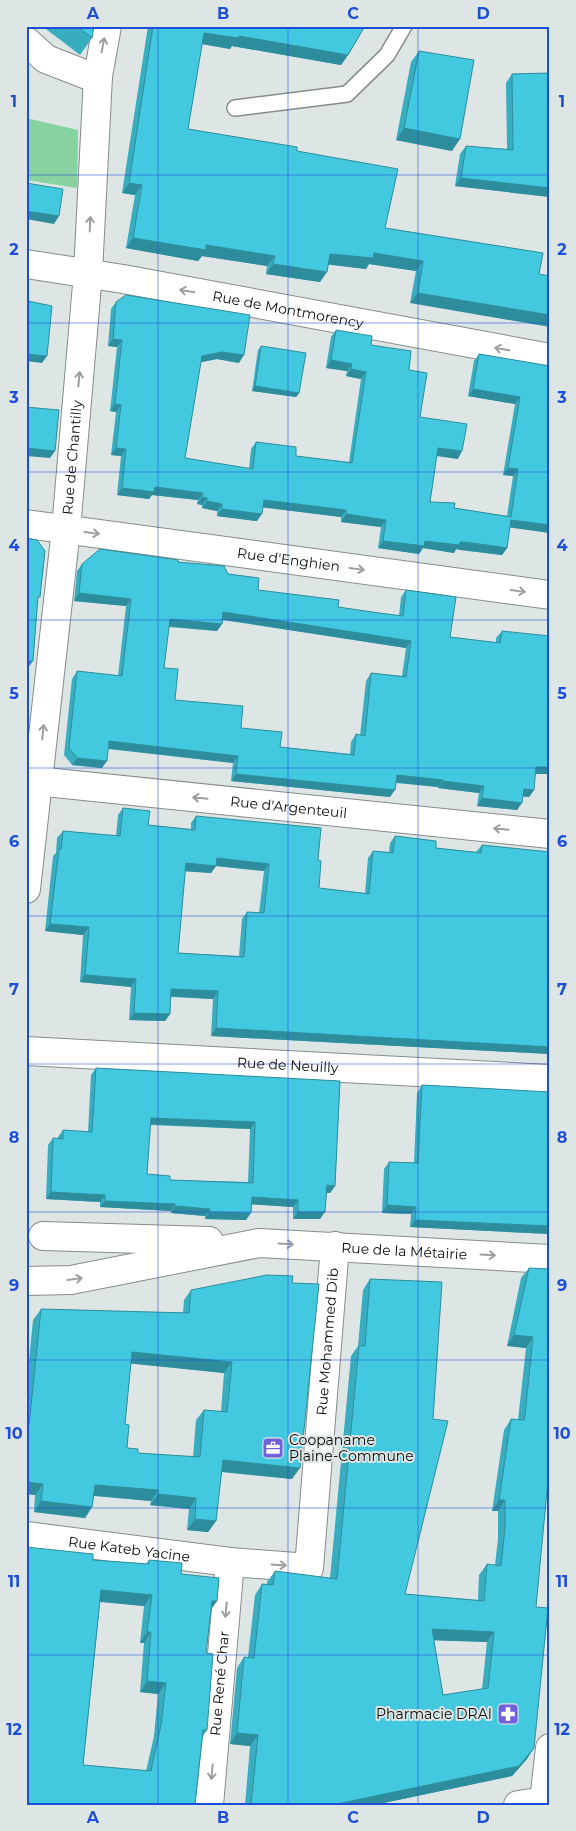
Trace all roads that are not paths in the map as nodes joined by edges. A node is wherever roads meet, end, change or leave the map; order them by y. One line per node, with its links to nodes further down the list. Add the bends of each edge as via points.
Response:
1 (107, 26): 4 (street, Rue de Chantilly, one-way to 1)
2 (404, 26): 5 (lane, via 387,55 347,94)
3 (26, 41): 4 (street, via 46,59)
4 (98, 76): 7 (street, Rue de Chantilly, one-way to 4)
5 (235, 108)
6 (26, 264): 7 (street, Rue de Montmorency)
7 (88, 273): 8 (street, Rue de Montmorency, one-way to 7); 10 (street, Rue de Chantilly, one-way to 7)
8 (550, 358)
9 (26, 524): 10 (street, Rue d'Enghien)
10 (66, 529): 11 (street, Rue d'Enghien, one-way to 11); 12 (street, Rue de Chantilly, one-way to 10)
11 (550, 595)
12 (32, 780): 13 (street, Rue d'Argenteuil, one-way to 12); 14 (street, Rue de Chantilly)
13 (550, 834)
14 (26, 889)
15 (26, 1051): 16 (street, Rue de Neuilly)
16 (550, 1079)
17 (43, 1236): 18 (street, Rue de la Métairie)
18 (258, 1242): 19 (street, Rue de la Métairie, one-way to 19); 21 (street, Rue de la Métairie, one-way to 18, via 72,1280)
19 (335, 1246): 20 (street, Rue de la Métairie, one-way to 20); 23 (street, Rue Mohammed Dib, one-way to 19, via 309,1568)
20 (550, 1258)
21 (26, 1281)
22 (26, 1536): 23 (street, Rue Kateb Yacine)
23 (230, 1562): 26 (street, Rue René Char, one-way to 26)
24 (550, 1748): 25 (street)
25 (537, 1802)
26 (209, 1805)

